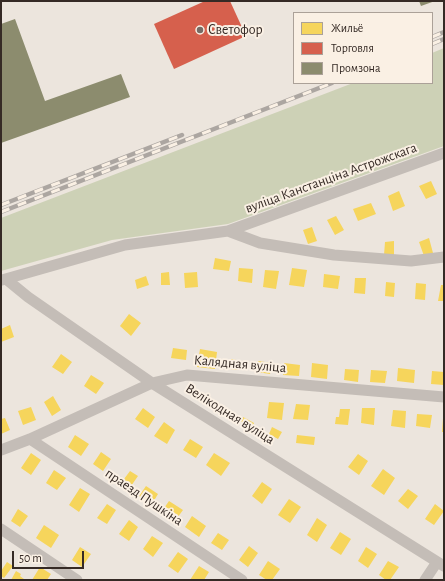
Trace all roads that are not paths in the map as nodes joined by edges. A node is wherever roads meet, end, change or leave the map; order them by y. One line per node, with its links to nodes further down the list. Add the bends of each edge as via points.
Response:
1 (444, 153): 2 (street, вуліца Канстанціна Астрожскага)
2 (228, 231): 3 (street, вуліца Канстанціна Астрожскага, via 260,243 334,255 411,261); 4 (street, вуліца Канстанціна Астрожскага, via 125,245)
3 (444, 257)
4 (4, 279): 5 (street, Велікодная вуліца)
5 (152, 383): 6 (street, Калядная вуліца, via 187,375); 7 (street, Калядная вуліца); 10 (street, Велікодная вуліца)
6 (444, 397)
7 (30, 439): 8 (street, Калядная вуліца); 12 (street, праезд Пушкіна)
8 (1, 450)
9 (1, 529): 11 (street)
10 (440, 564): 13 (street)
11 (77, 580)
12 (242, 580)
13 (425, 580)

